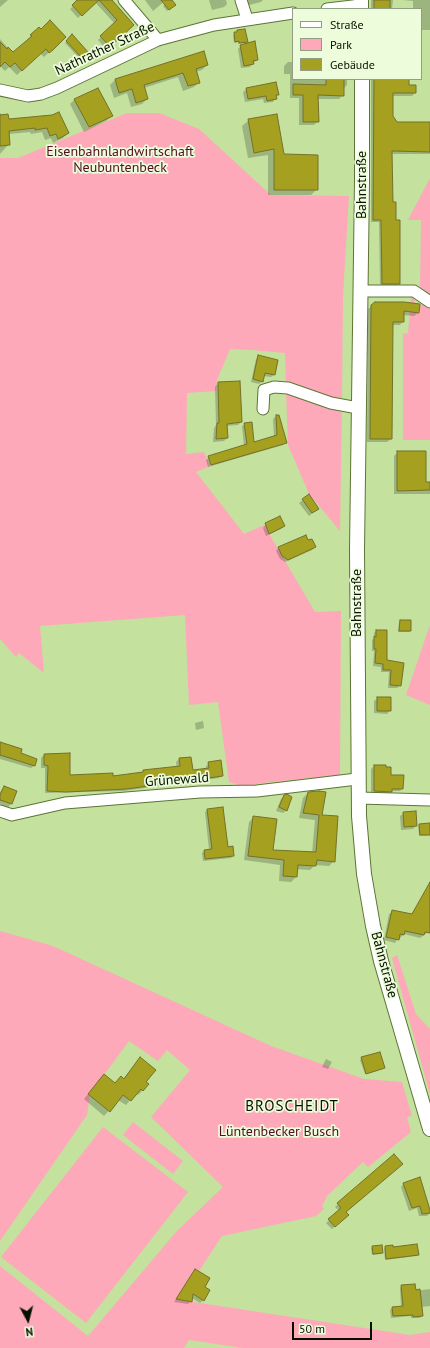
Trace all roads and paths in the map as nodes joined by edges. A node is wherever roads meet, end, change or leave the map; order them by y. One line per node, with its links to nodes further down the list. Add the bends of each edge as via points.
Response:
1 (124, 0): 7 (street)
2 (241, 0): 6 (street)
3 (361, 5): 4 (street)
4 (336, 8)
5 (292, 13): 6 (street, Nathrather Straße)
6 (247, 19): 7 (street, Nathrather Straße)
7 (158, 40): 9 (street, Nathrather Straße, via 41,94 28,96)
8 (362, 80): 10 (main road, Bahnstraße)
9 (0, 90)
10 (360, 291): 11 (street, via 414,291); 12 (main road, Bahnstraße)
11 (430, 302)
12 (358, 408): 13 (street, via 331,403 288,388 274,387 264,390); 14 (main road, Bahnstraße)
13 (263, 409)
14 (357, 779): 15 (main road, Bahnstraße); 17 (street, Grünewald, via 257,791 200,792 65,803 12,815)
15 (358, 798): 16 (street); 18 (main road, Bahnstraße, via 363,861 373,926)
16 (430, 800)
17 (0, 811)
18 (430, 1129)

